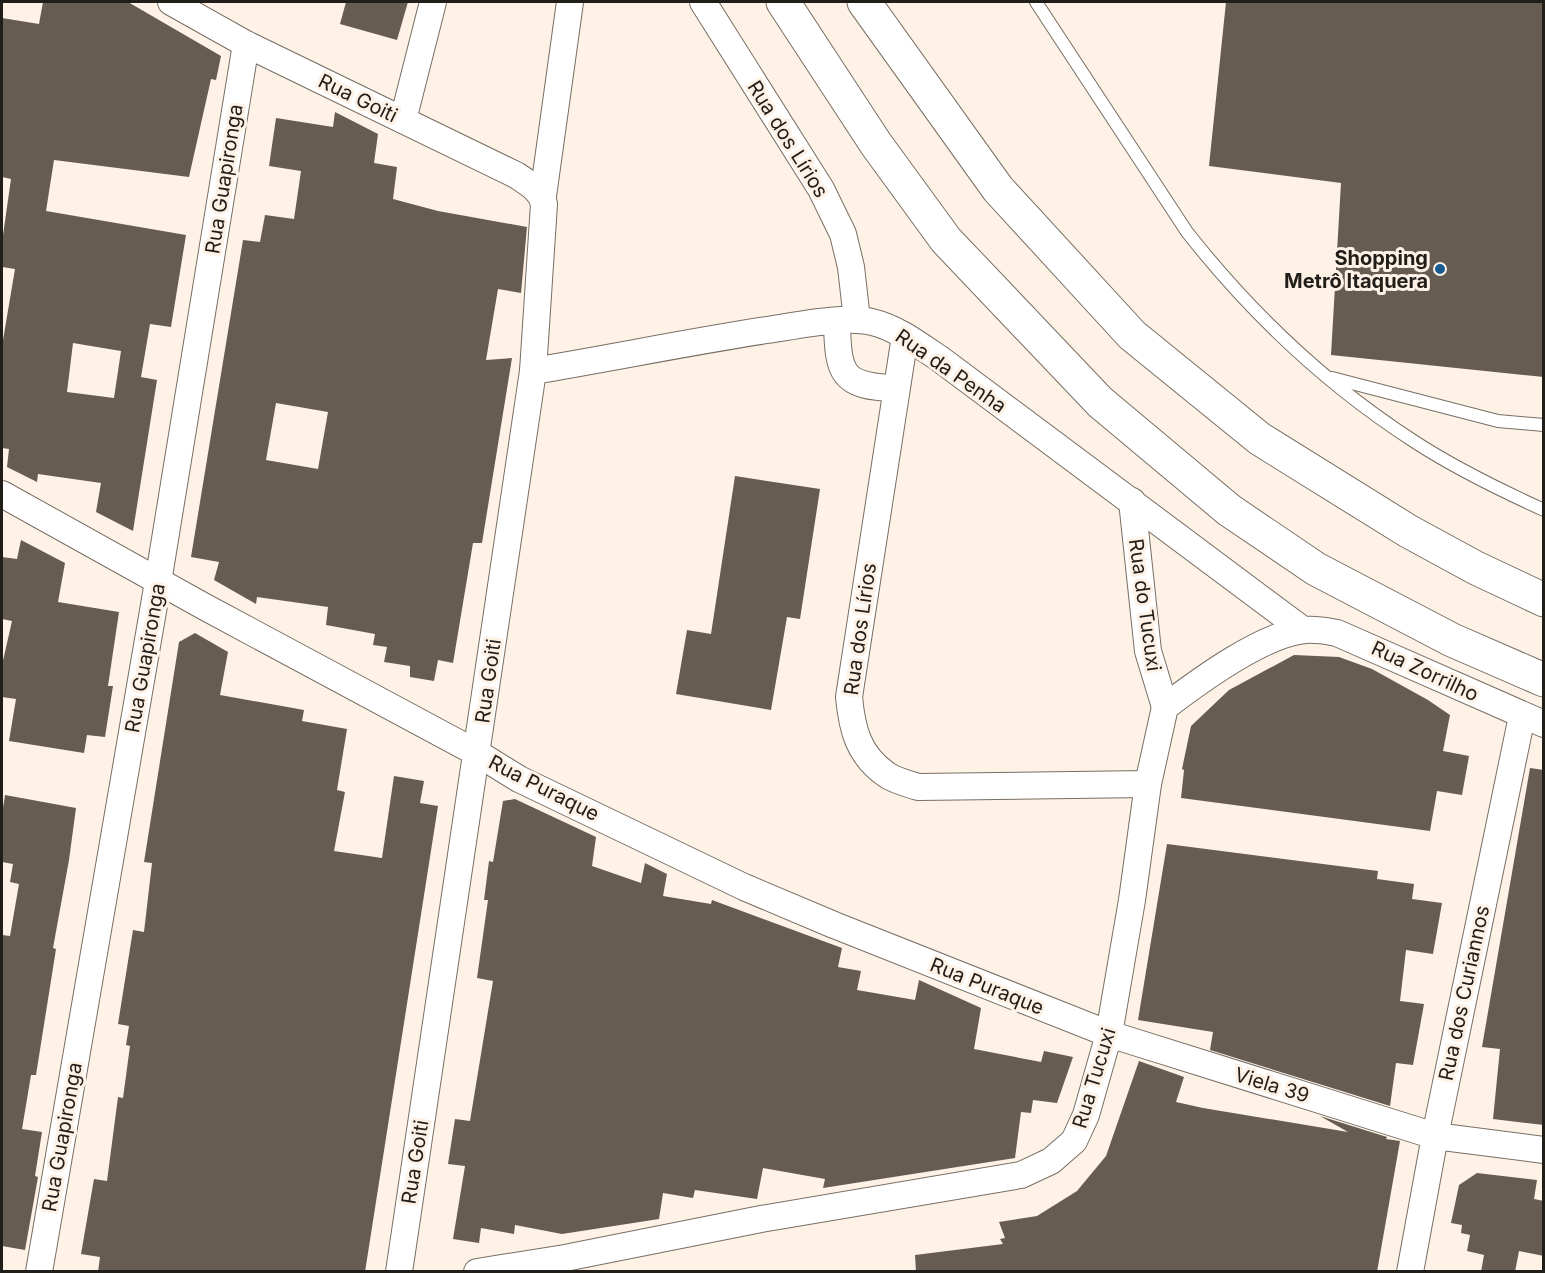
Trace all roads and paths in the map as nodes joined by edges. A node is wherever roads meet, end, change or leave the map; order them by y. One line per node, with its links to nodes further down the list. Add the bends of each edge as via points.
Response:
1 (171, 2): 8 (street, Rua Goiti)
2 (434, 2): 9 (street)
3 (570, 2): 10 (street, Rua Goiti)
4 (703, 2): 11 (street, Rua dos Lírios, via 821,189 843,234 851,267)
5 (783, 2): 23 (main road, via 876,144 946,240 1100,402 1229,510 1316,569 1452,640)
6 (864, 2): 21 (main road, via 998,189 1132,335 1260,439 1408,531)
7 (1036, 2): 14 (lane, via 1165,199 1215,267)
8 (246, 44): 9 (street, Rua Goiti); 20 (street, Rua Guapironga)
9 (404, 120): 10 (street, Rua Goiti, via 516,175)
10 (543, 196): 13 (street, Rua Goiti, via 545,215)
11 (847, 321): 12 (street, Rua da Penha, via 873,322); 13 (street, Rua da Penha, via 691,342); 15 (street, Rua dos Lírios, via 837,345 844,373 860,384)
12 (904, 336): 15 (street, Rua dos Lírios); 18 (street, Rua da Penha)
13 (533, 371): 26 (street, Rua Goiti)
14 (1328, 377): 16 (lane, via 1498,421); 19 (lane, via 1415,442 1493,487)
15 (896, 388): 27 (street, Rua dos Lírios, via 849,697 851,723 858,742 869,759 889,776 918,787)
16 (1544, 425)
17 (2, 494): 20 (street, Rua Puraque)
18 (1132, 501): 22 (street, Rua da Penha); 24 (street, Rua do Tucuxi, via 1148,651)
19 (1544, 510)
20 (158, 582): 26 (street, Rua Puraque); 31 (street, Rua Guapironga)
21 (1544, 600)
22 (1303, 630): 24 (street, via 1272,639 1219,668); 25 (street, Rua Zorrilho, via 1321,629 1356,640)
23 (1544, 680)
24 (1165, 707): 27 (street, Rua Tucuxi)
25 (1533, 720): 29 (street, Rua dos Curiannos)
26 (477, 753): 28 (street, Rua Puraque, via 519,779 744,887); 32 (street, Rua Goiti)
27 (1149, 784): 28 (street, Rua Tucuxi)
28 (1109, 1034): 29 (street, Viela 39); 33 (street, Rua Tucuxi, via 1086,1115 1074,1141 1051,1161 1021,1175)
29 (1435, 1136): 30 (street, Viela 39); 34 (street, Rua dos Curiannos)
30 (1544, 1150)
31 (39, 1272)
32 (399, 1272)
33 (477, 1272)
34 (1410, 1272)

